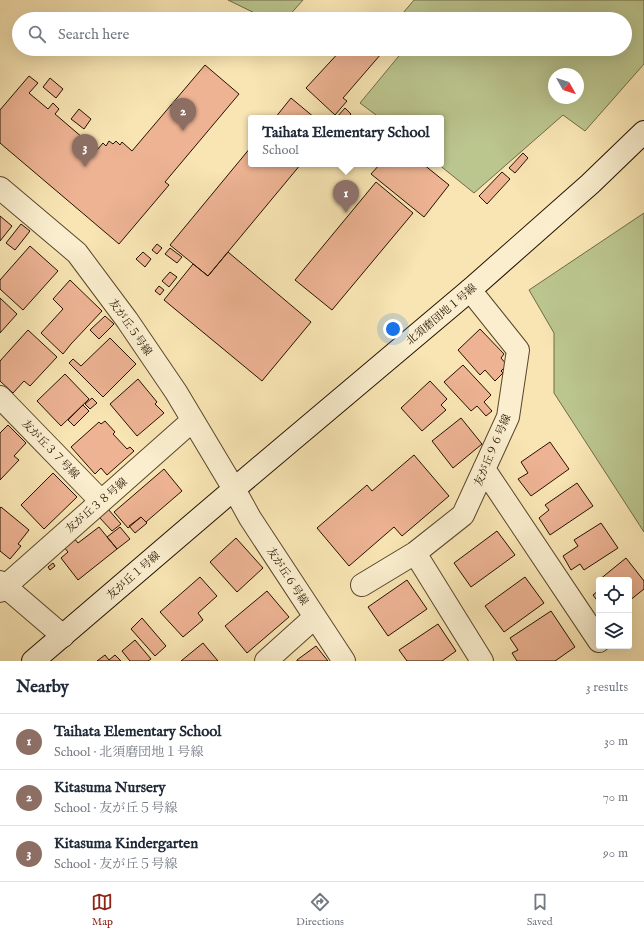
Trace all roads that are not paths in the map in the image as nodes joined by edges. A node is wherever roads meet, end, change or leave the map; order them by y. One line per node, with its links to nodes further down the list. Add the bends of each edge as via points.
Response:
1 (644, 132): 3 (street, 北須磨団地１号線, via 590,184)
2 (0, 188): 5 (street, 友が丘５号線, via 77,253 127,320)
3 (470, 290): 6 (street, 友が丘９６号線, via 518,350 508,416); 7 (street, 北須磨団地１号線)
4 (0, 397): 8 (street, 友が丘３７号線)
5 (193, 420): 7 (street, 友が丘５号線); 8 (street, 友が丘３８号線)
6 (484, 469): 9 (street, 友が丘９６号線, via 463,515); 14 (street)
7 (234, 489): 12 (street, 友が丘６号線); 13 (street, 友が丘１号線)
8 (101, 501): 11 (street, 友が丘３８号線)
9 (415, 553): 10 (street, 友が丘９６号線); 18 (street)
10 (362, 585)
11 (2, 587): 13 (street)
12 (315, 617): 16 (street); 17 (street, 友が丘６号線)
13 (63, 636): 15 (street, 友が丘１号線)
14 (596, 637)
15 (33, 661)
16 (266, 661)
17 (344, 661)
18 (482, 661)

